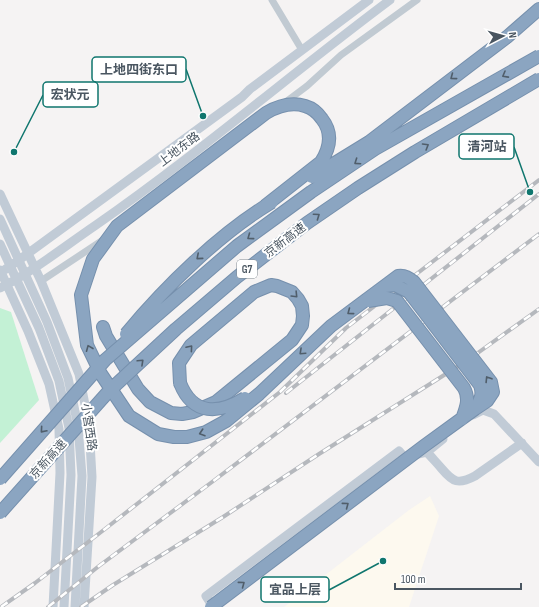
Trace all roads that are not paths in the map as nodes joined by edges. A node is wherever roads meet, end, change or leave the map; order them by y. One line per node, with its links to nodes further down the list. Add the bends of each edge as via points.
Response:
1 (272, 0): 6 (street)
2 (369, 0): 6 (main road, 上地东路)
3 (390, 0): 16 (main road, 上地东路, via 143,192)
4 (417, 0): 20 (street, via 341,55 307,86 147,209)
5 (539, 9): 10 (highway, one-way to 10, bridge, via 507,37 369,142)
6 (302, 50): 13 (main road, 上地东路)
7 (539, 56): 24 (highway, 京新高速 / G7, one-way to 24, bridge, via 375,149 311,192 237,246)
8 (539, 79): 31 (highway, 京新高速 / G7, one-way to 8, bridge, via 109,391 237,277 307,223 358,188)
9 (0, 194): 13 (main road, 小营西路)
10 (265, 206): 24 (highway, one-way to 24, bridge, via 229,232 192,264 149,306); 25 (highway, one-way to 10, bridge, via 226,421 206,432 187,437 158,434 129,416 101,374 86,345 81,295 93,259 117,226 266,113 279,106 291,105 314,110 330,132 327,153 321,162)
11 (0, 219): 14 (main road, 小营西路)
12 (0, 244): 15 (main road, 小营西路)
13 (28, 254): 14 (main road, 上地东路); 16 (main road, 小营西路)
14 (20, 260): 15 (main road); 18 (main road, 小营西路)
15 (11, 267): 17 (main road); 19 (main road, 小营西路)
16 (35, 267): 18 (main road, 上地东路); 20 (main road, 小营西路)
17 (0, 272): 21 (main road)
18 (25, 273): 19 (main road); 35 (main road, 小营西路, via 68,378 78,426 82,476)
19 (16, 279): 21 (main road); 34 (main road, 小营西路, via 39,328 59,381 69,428 71,475)
20 (41, 281): 36 (main road, 小营西路, via 79,374 90,425 92,477)
21 (3, 287): 33 (main road, via 28,331 49,384 59,429 60,473)
22 (365, 301): 25 (highway, one-way to 25, bridge, via 331,326); 26 (highway, bridge, via 387,298 397,301 464,388 468,401); 26 (highway, one-way to 22, bridge, via 487,400 492,392 491,382 414,282 408,277 398,276)
23 (103, 327): 25 (highway, one-way to 23, bridge, via 235,404 211,410 197,405 190,401 180,383 179,363 191,346 254,292 270,285 278,286 292,292 302,306 304,316 298,332 292,340 216,402 200,410 182,414 171,413 150,402 138,389)
24 (105, 360): 30 (highway, 京新高速 / G7, one-way to 30, bridge)
25 (280, 373)
26 (462, 419): 32 (highway, one-way to 26, bridge)
27 (522, 443): 28 (main road, via 474,476 458,481 451,479); 28 (main road, via 494,414 484,410 475,413); 29 (main road)
28 (426, 452): 32 (main road, via 404,457 399,451)
29 (539, 462)
30 (0, 479)
31 (0, 513)
32 (210, 603)
33 (53, 607)
34 (64, 607)
35 (74, 607)
36 (84, 607)

